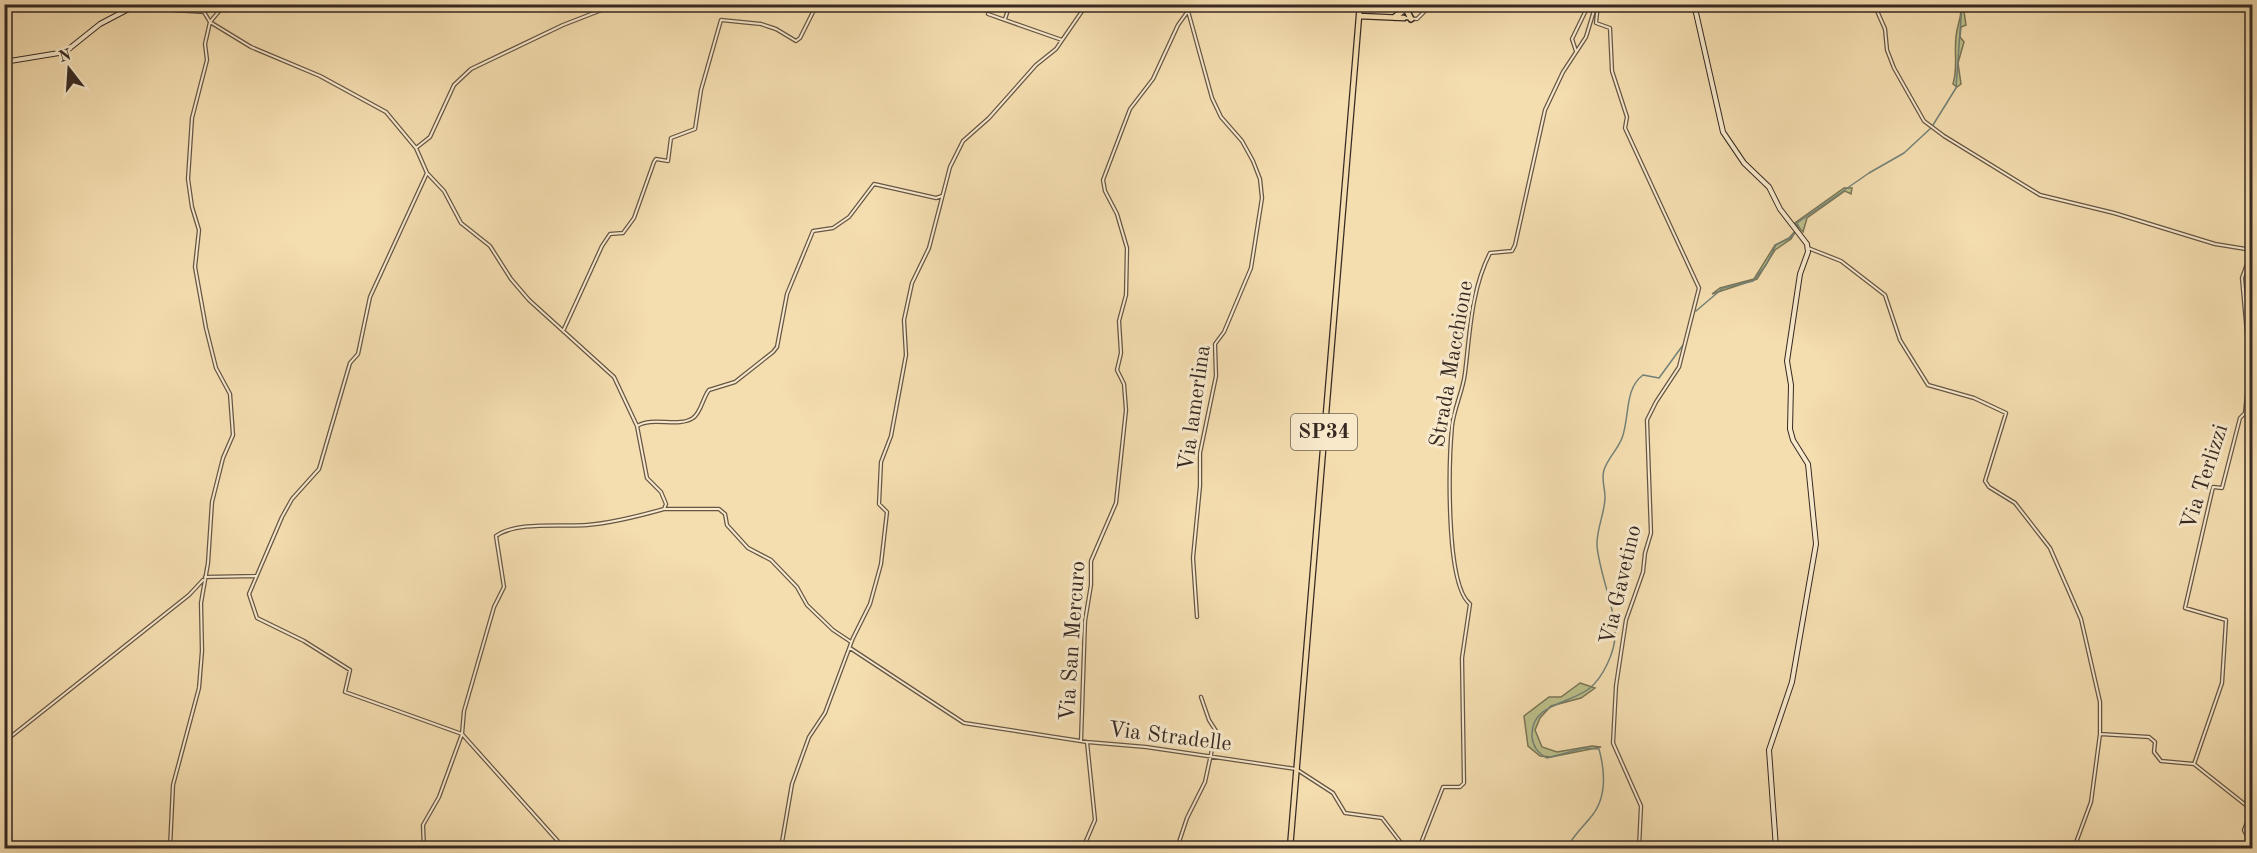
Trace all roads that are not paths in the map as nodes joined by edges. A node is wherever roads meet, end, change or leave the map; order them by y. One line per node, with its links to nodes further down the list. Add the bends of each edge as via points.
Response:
1 (138, 4): 14 (main road)
2 (152, 4): 22 (street, via 204,12)
3 (225, 4): 22 (street)
4 (617, 4): 26 (street, via 471,69 454,85 430,138)
5 (817, 4): 30 (street, via 796,41 761,24 721,20 701,90 695,129 671,138 668,161 654,162 634,218 623,233 610,234 602,246)
6 (1010, 4): 21 (street)
7 (1087, 4): 23 (street)
8 (1192, 4): 17 (street, Via San Mercuro)
9 (1411, 4): 18 (highway)
10 (1507, 4): 18 (street, via 1430,6 1417,19)
11 (1588, 4): 24 (street, via 1572,39)
12 (1597, 4): 24 (street, Strada Macchione, via 1586,37); 58 (street, Via Gavetino, via 1596,23 1610,28 1612,71 1627,117 1624,128 1699,288 1679,367 1647,420 1651,533 1644,572 1626,620 1616,686 1613,743 1641,806)
13 (1874, 4): 45 (street, Via Terlizzi, via 1885,29 1894,68 1924,121 1944,136 2040,195 2215,244 2252,250 2242,278 2250,368 2245,413 2240,418 2222,488 2213,487 2184,608 2226,620 2222,683)
14 (131, 6): 25 (main road, via 100,24 68,51)
15 (1696, 6): 29 (main road, via 1723,132 1744,163 1769,187)
16 (1359, 10): 20 (main road); 46 (main road, SP34)
17 (1188, 11): 35 (street, Via lamerlina, via 1212,98 1253,161 1262,198 1251,268 1215,344 1216,376 1200,453 1193,558); 41 (street, Via San Mercuro, via 1153,79 1130,109 1103,180 1118,214 1126,248 1126,295 1119,321 1121,353 1117,370 1124,384 1126,410 1116,503 1091,561)
18 (1406, 13): 20 (highway)
19 (988, 14): 21 (street)
20 (1395, 17)
21 (1005, 19): 23 (street)
22 (210, 21): 26 (street, via 251,47 364,98 386,112); 34 (street, via 205,44 207,60 192,118 188,179 200,230 195,267 216,368 230,394 233,435 212,502)
23 (1062, 40): 28 (street, via 959,147)
24 (1576, 51): 57 (street, Strada Macchione, via 1545,110 1515,245 1512,251 1490,253 1470,318 1451,450 1452,548 1462,598 1470,604 1462,657 1464,783 1460,787 1443,787)
25 (4, 62)
26 (416, 148): 27 (street)
27 (426, 173): 30 (street, via 444,191 461,223 490,246 529,300); 33 (street, via 370,297 358,354 350,363 319,469 292,499)
28 (942, 196): 31 (street, via 873,184 849,217 833,228 810,235 787,294 773,352 735,382 710,390 692,420); 36 (street, via 926,259 912,283 904,320 906,355 879,481 879,504 887,512 881,564 870,603)
29 (1808, 248): 40 (street, via 1841,261 1885,295 1900,340 1928,385 1974,398 2006,413 1985,481 2015,504 2050,548 2081,619 2100,702); 59 (main road, via 1800,274 1787,361 1790,429 1808,464 1816,544 1792,682 1768,750)
30 (564, 330): 31 (street, via 614,377)
31 (637, 426): 32 (street, via 647,478 661,492)
32 (664, 509): 36 (street, via 719,509 743,543 771,560 797,587 807,605); 39 (street, via 634,518 587,525 535,526 496,536 504,587 464,711)
33 (256, 576): 34 (street); 39 (street, via 249,594 257,618 350,670 345,692)
34 (204, 578): 42 (street, via 189,595); 49 (street, via 199,688 173,785)
35 (1197, 617)
36 (851, 642): 37 (street)
37 (849, 648): 41 (street, Via Stradelle, via 964,723); 52 (street, via 792,784)
38 (1201, 697): 44 (street, via 1216,731)
39 (462, 734): 50 (street, via 439,797 423,825); 51 (street)
40 (2100, 734): 45 (street, via 2149,737 2155,742 2154,752 2161,761); 60 (street, via 2091,802)
41 (1081, 741): 43 (street, Via Stradelle)
42 (4, 742)
43 (1087, 742): 44 (street, Via Stradelle); 53 (street, Via San Mercuro, via 1095,820)
44 (1212, 757): 46 (street, Via Stradelle); 54 (street)
45 (2194, 764): 47 (street)
46 (1296, 769): 55 (main road, SP34); 56 (street, Via Stradelle, via 1333,793 1345,813 1382,818)
47 (2252, 810): 48 (street, via 2244,830)
48 (2253, 846)
49 (170, 849)
50 (424, 849)
51 (564, 849)
52 (781, 849)
53 (1083, 849)
54 (1177, 849)
55 (1290, 849)
56 (1405, 849)
57 (1419, 849)
58 (1639, 849)
59 (1776, 849)
60 (2074, 849)

